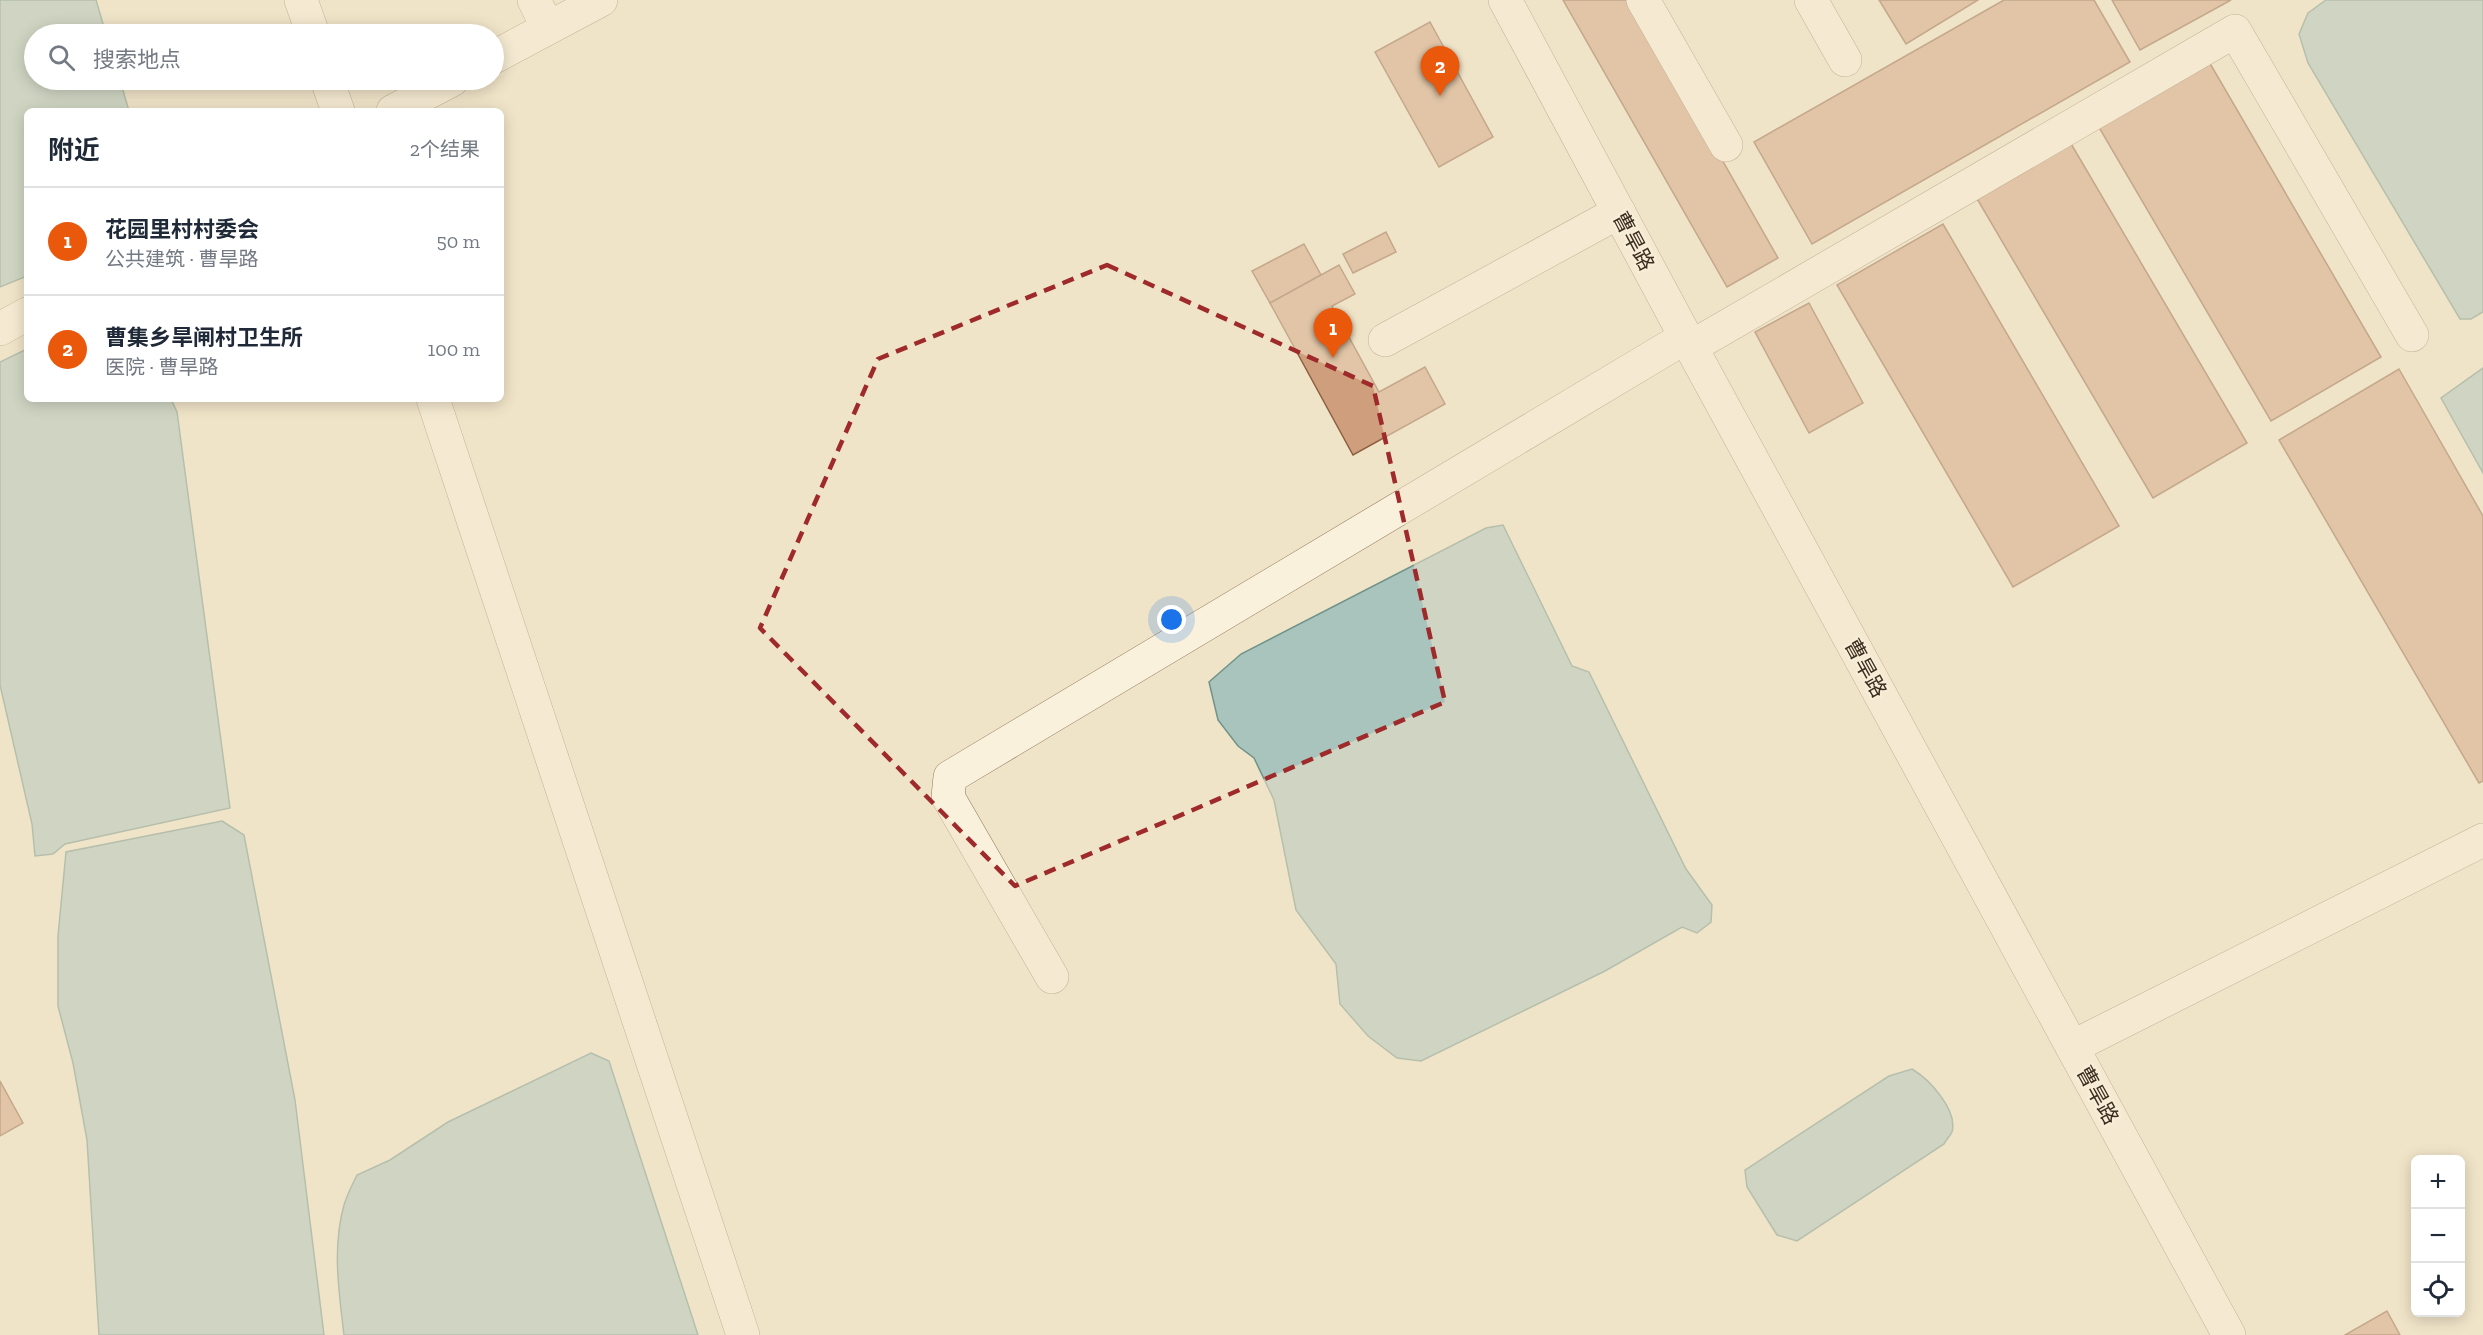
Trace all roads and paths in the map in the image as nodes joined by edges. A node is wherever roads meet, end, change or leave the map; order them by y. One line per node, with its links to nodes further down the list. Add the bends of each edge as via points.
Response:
1 (301, 0): 7 (street)
2 (601, 0): 6 (street)
3 (1642, 0): 14 (street)
4 (1811, 0): 9 (street)
5 (1508, 1): 15 (street, 曹旱路)
6 (541, 14): 8 (street)
7 (309, 24)
8 (504, 48)
9 (1845, 60)
10 (331, 90): 12 (street)
11 (433, 90): 13 (street)
12 (337, 108)
13 (399, 108)
14 (1726, 146)
15 (1619, 212): 19 (street); 20 (street, 曹旱路)
16 (24, 316): 17 (street)
17 (0, 328)
18 (2412, 335): 20 (street, via 2235,31)
19 (1385, 340)
20 (1689, 342): 23 (street, via 950,777 948,797); 24 (street, 曹旱路)
21 (434, 402): 25 (street)
22 (2483, 840): 24 (street)
23 (1052, 976)
24 (2072, 1047): 26 (street, 曹旱路)
25 (743, 1335)
26 (2229, 1335)

